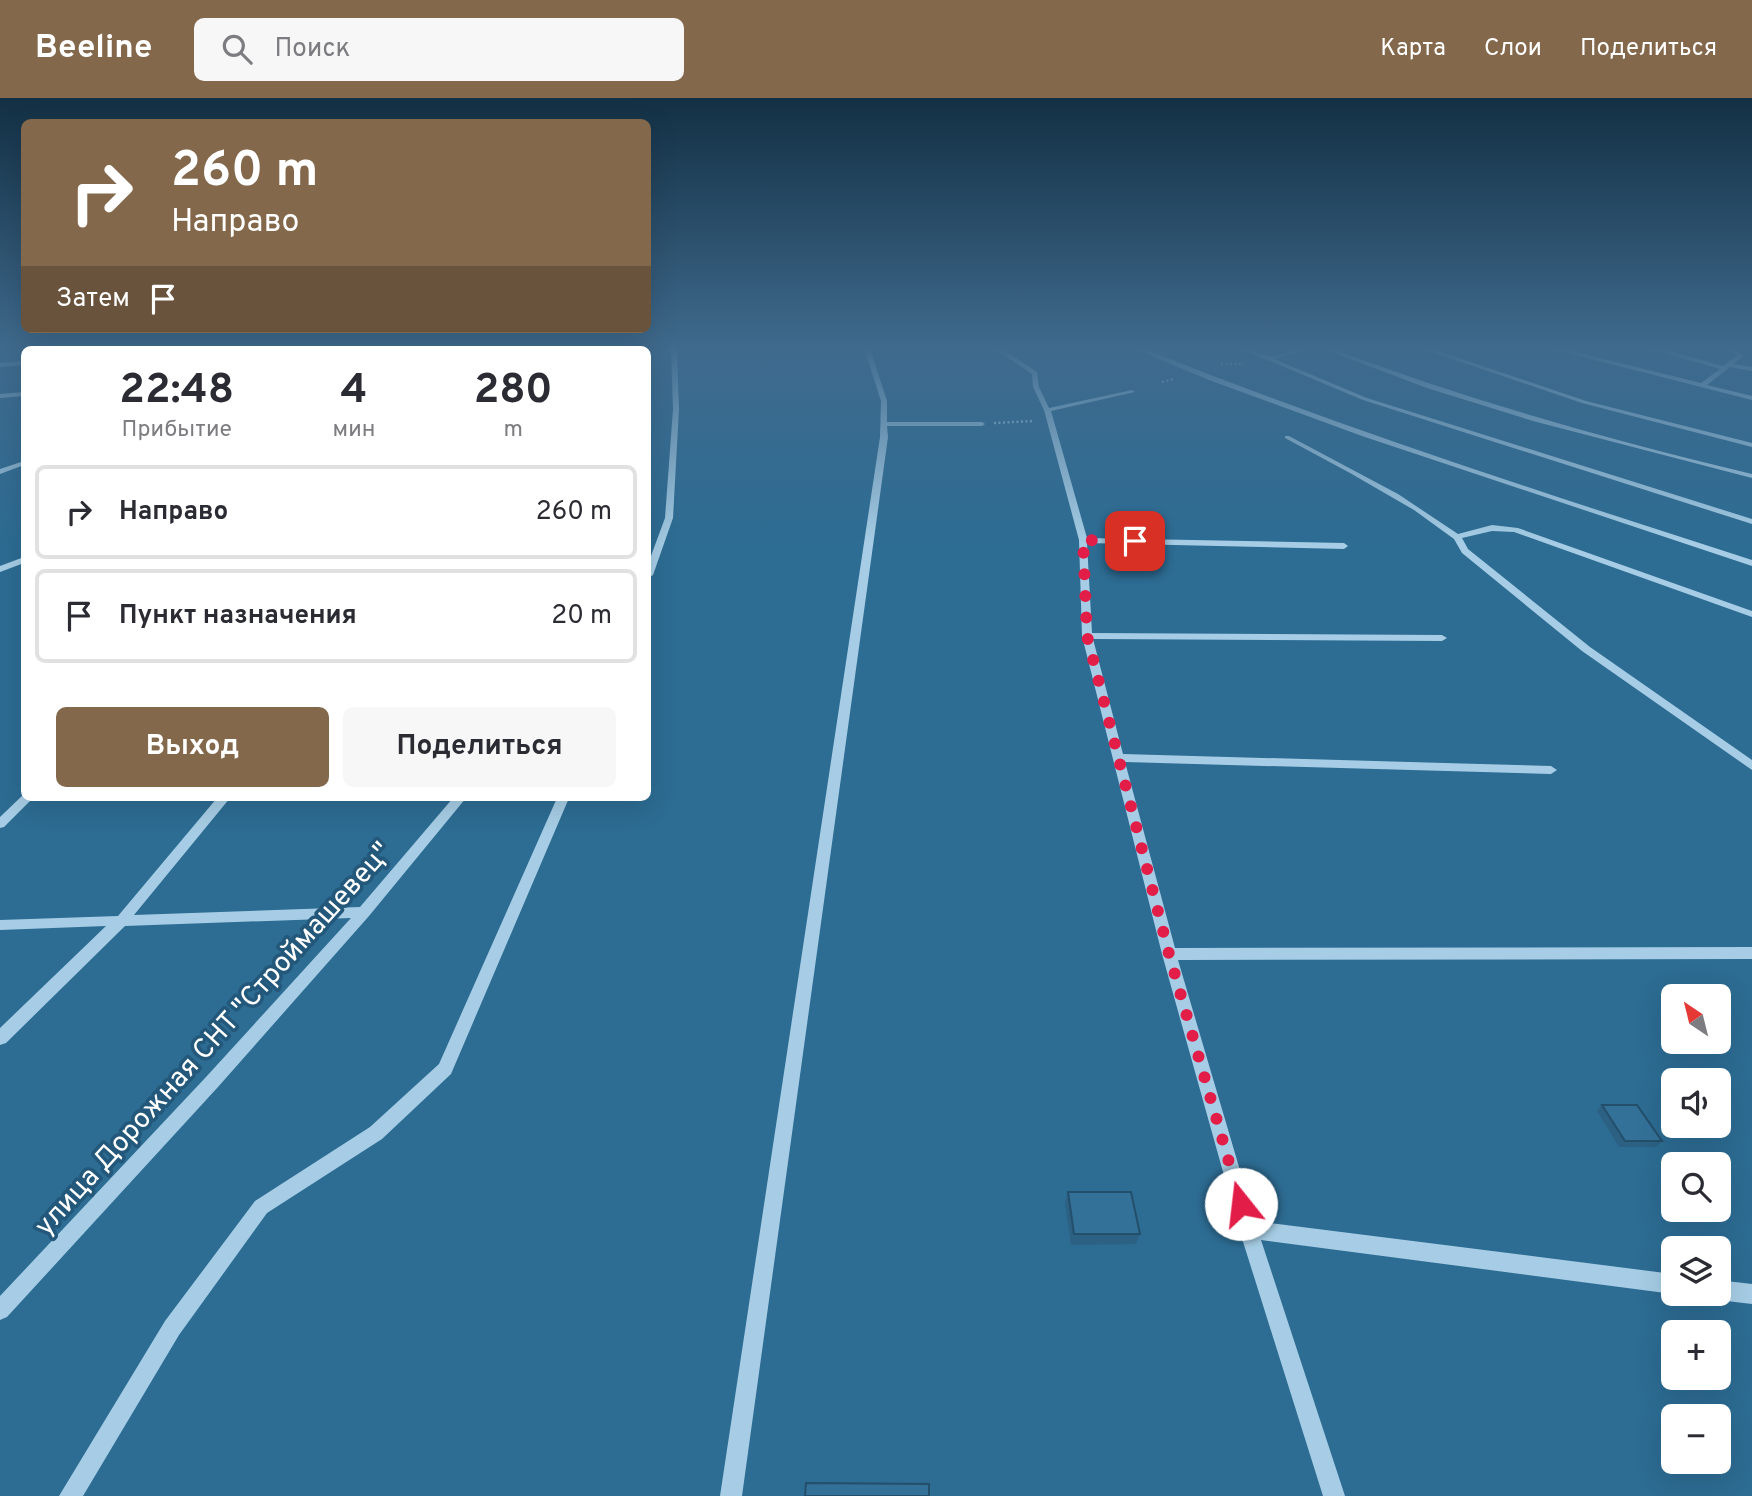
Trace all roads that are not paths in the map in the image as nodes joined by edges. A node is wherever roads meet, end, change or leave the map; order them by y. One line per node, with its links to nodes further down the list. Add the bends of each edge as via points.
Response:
1 (676, 413): 22 (street, via 669,518)
2 (884, 413): 9 (street)
3 (1055, 413): 8 (street)
4 (1310, 413): 21 (street)
5 (1410, 413): 16 (street)
6 (1513, 413): 15 (street)
7 (1629, 413): 12 (street)
8 (1049, 415): 18 (street)
9 (884, 424): 10 (street); 47 (street)
10 (982, 424)
11 (1287, 437): 17 (street, via 1354,471)
12 (1752, 444)
13 (21, 464): 14 (street)
14 (0, 472)
15 (1752, 475)
16 (1752, 522)
17 (1457, 537): 24 (street, via 1492,528 1515,530); 28 (street, via 1465,551 1586,649)
18 (1083, 540): 19 (street); 25 (street)
19 (1345, 546)
20 (21, 561): 23 (street)
21 (1752, 563)
22 (651, 567)
23 (0, 569)
24 (1752, 614)
25 (1087, 636): 26 (street); 27 (street)
26 (1442, 638)
27 (1119, 758): 29 (street); 39 (street)
28 (1752, 766)
29 (1551, 770)
30 (24, 801): 34 (street)
31 (221, 801): 36 (street)
32 (457, 801): 35 (street, улица Дорожная СНТ "Строймашевец")
33 (562, 801): 46 (street, via 445,1069 376,1133 261,1207 172,1328)
34 (0, 824)
35 (364, 912): 36 (street); 45 (street, улица Дорожная СНТ "Строймашевец")
36 (121, 921): 37 (street); 40 (street)
37 (0, 925)
38 (1752, 953): 39 (street)
39 (1169, 954): 41 (street)
40 (0, 1038)
41 (1248, 1229): 42 (street); 48 (street)
42 (1661, 1282)
43 (1731, 1292): 44 (street)
44 (1752, 1294)
45 (0, 1310)
46 (70, 1496)
47 (731, 1496)
48 (1334, 1496)

